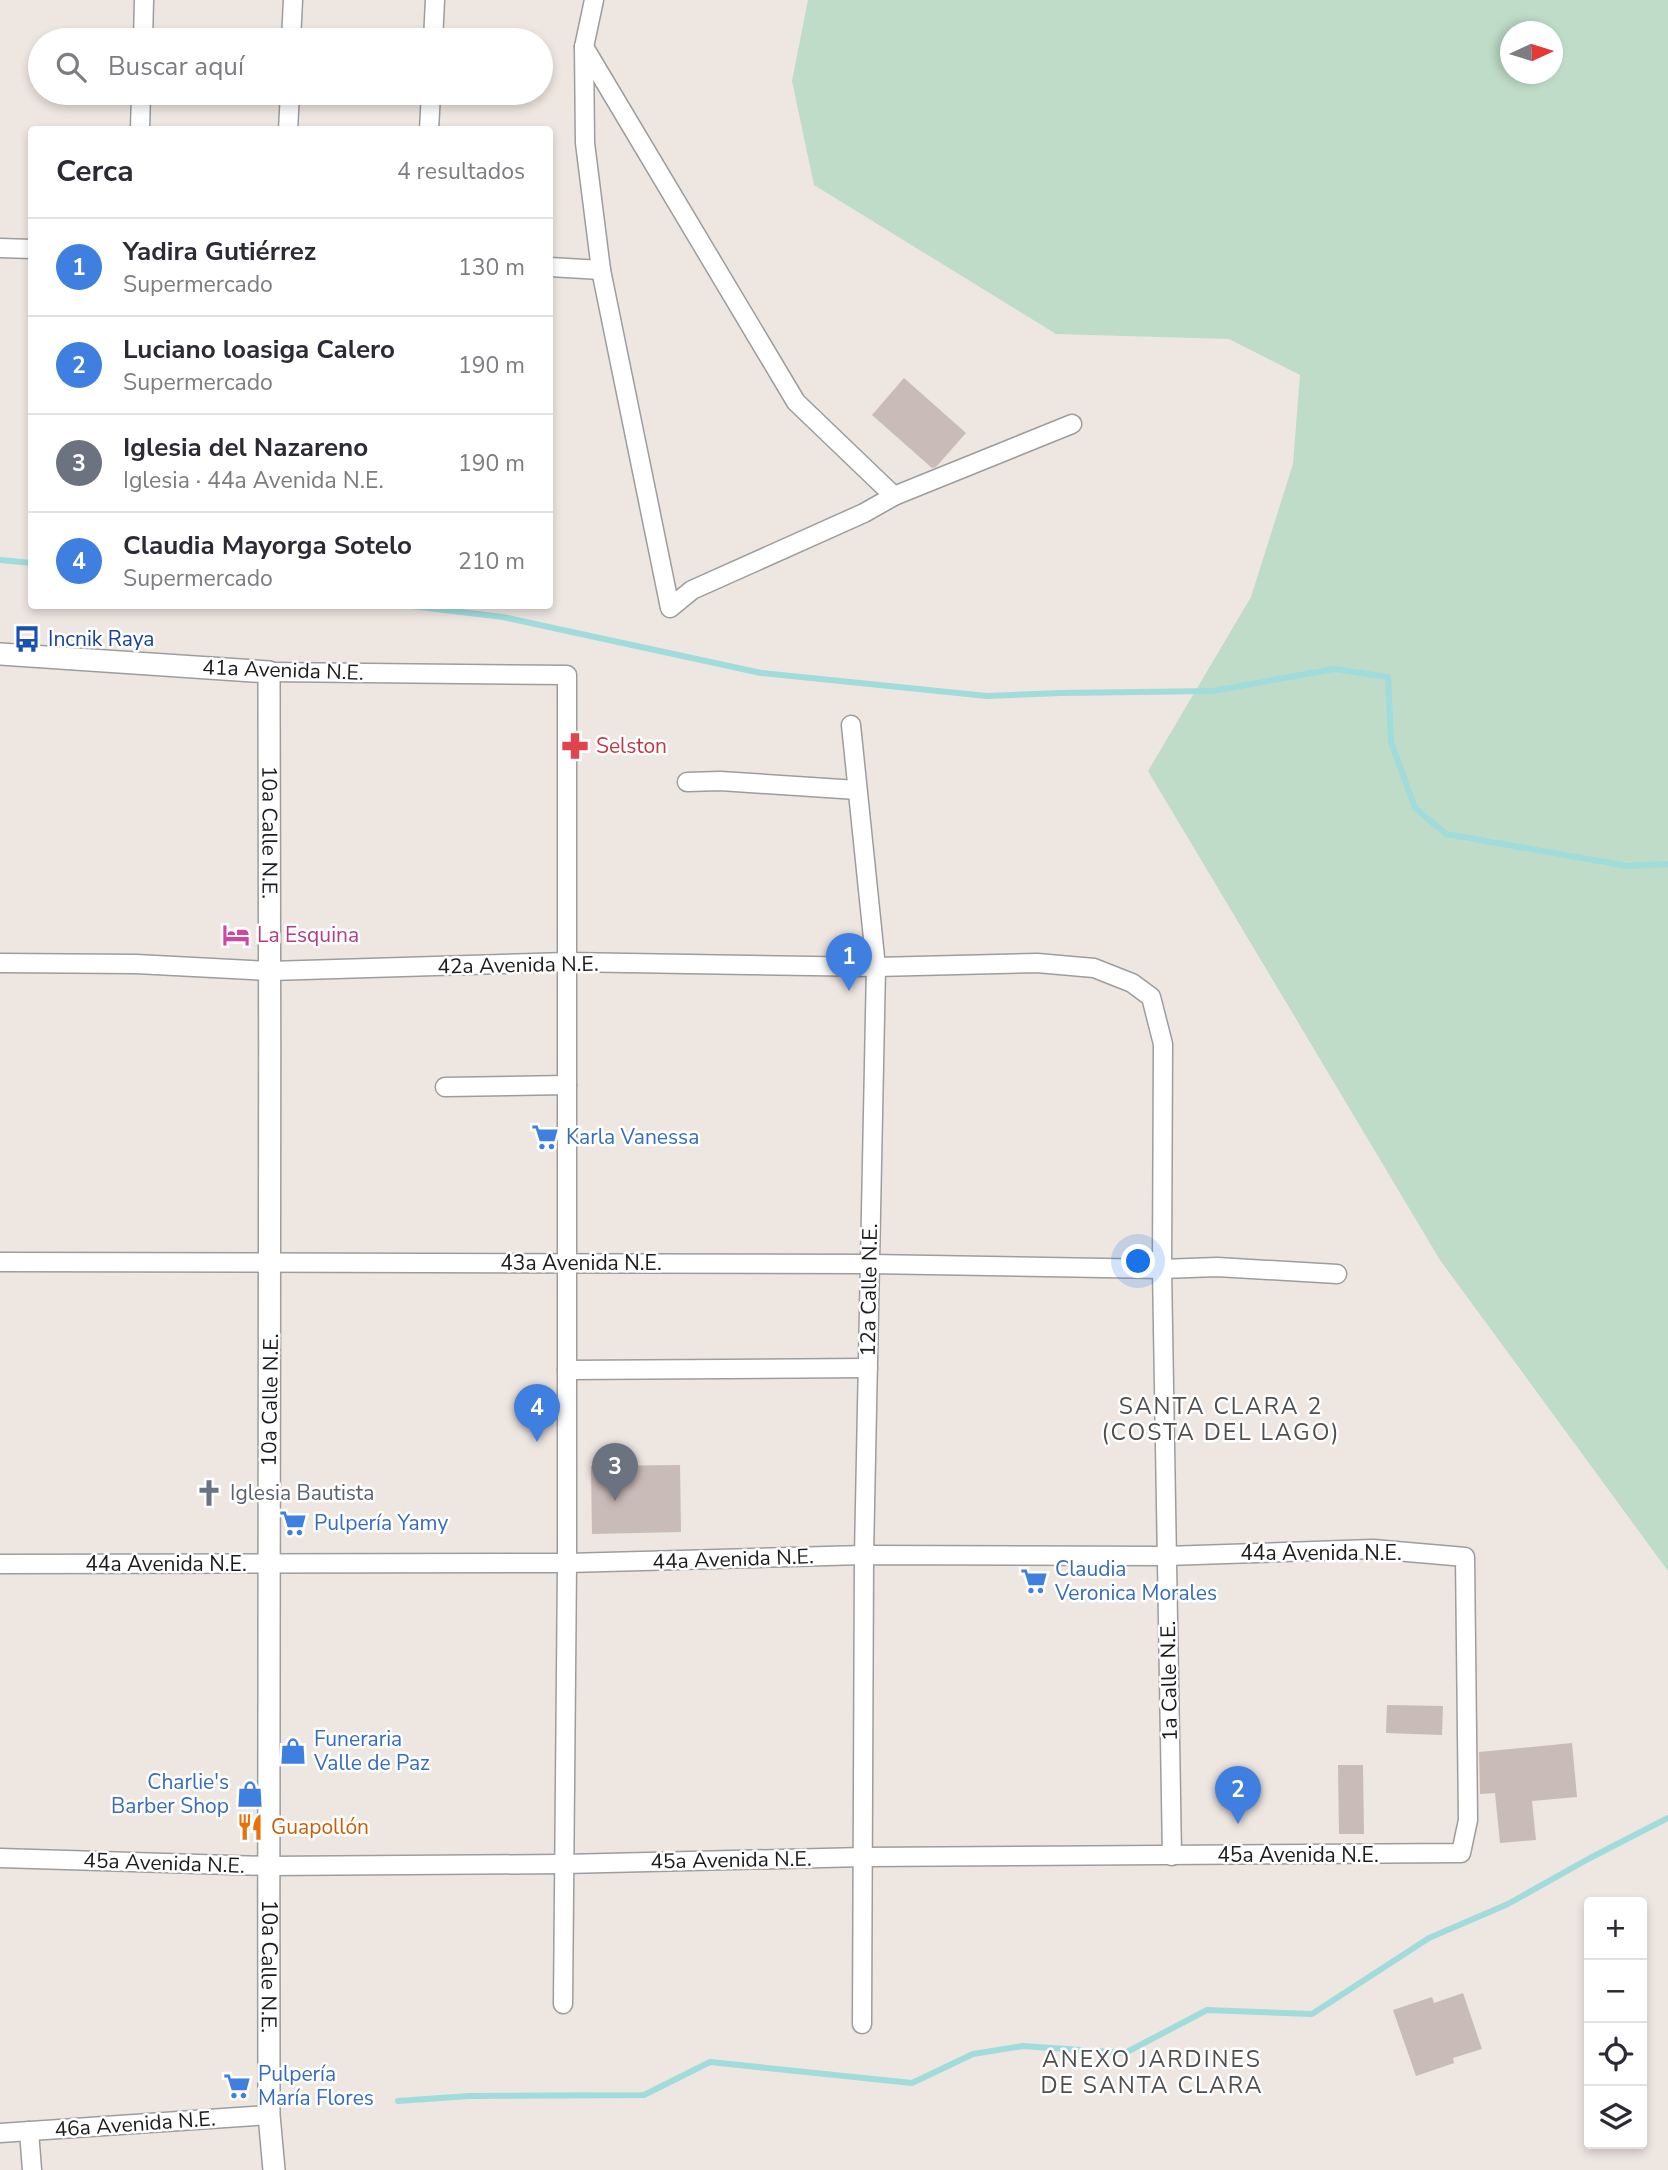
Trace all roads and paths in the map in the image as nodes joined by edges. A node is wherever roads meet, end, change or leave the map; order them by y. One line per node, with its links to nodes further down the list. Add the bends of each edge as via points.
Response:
1 (144, 0): 5 (street)
2 (292, 0): 6 (street)
3 (435, 0): 7 (street)
4 (594, 0): 8 (street)
5 (143, 28)
6 (291, 28)
7 (434, 28)
8 (584, 47): 18 (street, via 584,144); 20 (street, via 796,402)
9 (141, 105): 12 (street)
10 (289, 105): 13 (street)
11 (430, 105): 14 (street)
12 (140, 126)
13 (288, 126)
14 (429, 126)
15 (0, 248): 16 (street)
16 (28, 248)
17 (553, 267): 18 (street)
18 (601, 270): 20 (street, via 670,608 692,590)
19 (1072, 424): 20 (street)
20 (894, 496)
21 (0, 654): 22 (street, 41a Avenida N.E.)
22 (269, 672): 26 (street, 41a Avenida N.E., via 567,675); 29 (street, 10a Calle N.E.)
23 (851, 724): 25 (street, 12a Calle N.E.)
24 (687, 782): 25 (street)
25 (858, 790): 28 (street, 12a Calle N.E.)
26 (567, 962): 28 (street, 42a Avenida N.E.); 29 (street, 42a Avenida N.E.); 31 (street)
27 (0, 963): 29 (street, 42a Avenida N.E.)
28 (876, 967): 30 (street, 42a Avenida N.E., via 1037,963 1094,968 1132,983 1151,997); 36 (street, 12a Calle N.E.)
29 (270, 971): 34 (street, 10a Calle N.E.)
30 (1163, 1044): 37 (street, 1a Calle N.E.)
31 (567, 1085): 32 (street); 35 (street)
32 (445, 1087)
33 (0, 1262): 34 (street, 43a Avenida N.E.)
34 (271, 1262): 35 (street, 43a Avenida N.E.); 45 (street, 10a Calle N.E.)
35 (567, 1262): 36 (street, 43a Avenida N.E.); 40 (street)
36 (870, 1264): 37 (street, 43a Avenida N.E.); 39 (street, 12a Calle N.E.)
37 (1163, 1269): 38 (street, 43a Avenida N.E., via 1217,1267); 42 (street, 1a Calle N.E.)
38 (1336, 1274)
39 (868, 1368): 40 (street); 41 (street, 12a Calle N.E.)
40 (567, 1370): 43 (street)
41 (864, 1555): 42 (street, 44a Avenida N.E.); 43 (street, 44a Avenida N.E.); 48 (street, 12a Calle N.E.)
42 (1166, 1556): 46 (street, 44a Avenida N.E., via 1373,1549 1465,1557 1468,1820); 47 (street, 1a Calle N.E.)
43 (567, 1563): 45 (street, 44a Avenida N.E.); 50 (street)
44 (0, 1564): 45 (street, 44a Avenida N.E.)
45 (268, 1564): 51 (street, 10a Calle N.E.)
46 (1461, 1853): 47 (street, 45a Avenida N.E.)
47 (1172, 1856): 48 (street, 45a Avenida N.E.)
48 (864, 1857): 50 (street, 45a Avenida N.E.); 53 (street, 12a Calle N.E.)
49 (0, 1858): 51 (street, 45a Avenida N.E.)
50 (564, 1864): 51 (street, 45a Avenida N.E.); 52 (street)
51 (268, 1866): 54 (street, 10a Calle N.E.)
52 (563, 2004)
53 (862, 2024)
54 (269, 2115): 55 (street, 46a Avenida N.E.); 58 (street, 10a Calle N.E.)
55 (29, 2131): 56 (street, 46a Avenida N.E.); 57 (street)
56 (0, 2133)
57 (32, 2170)
58 (274, 2170)

